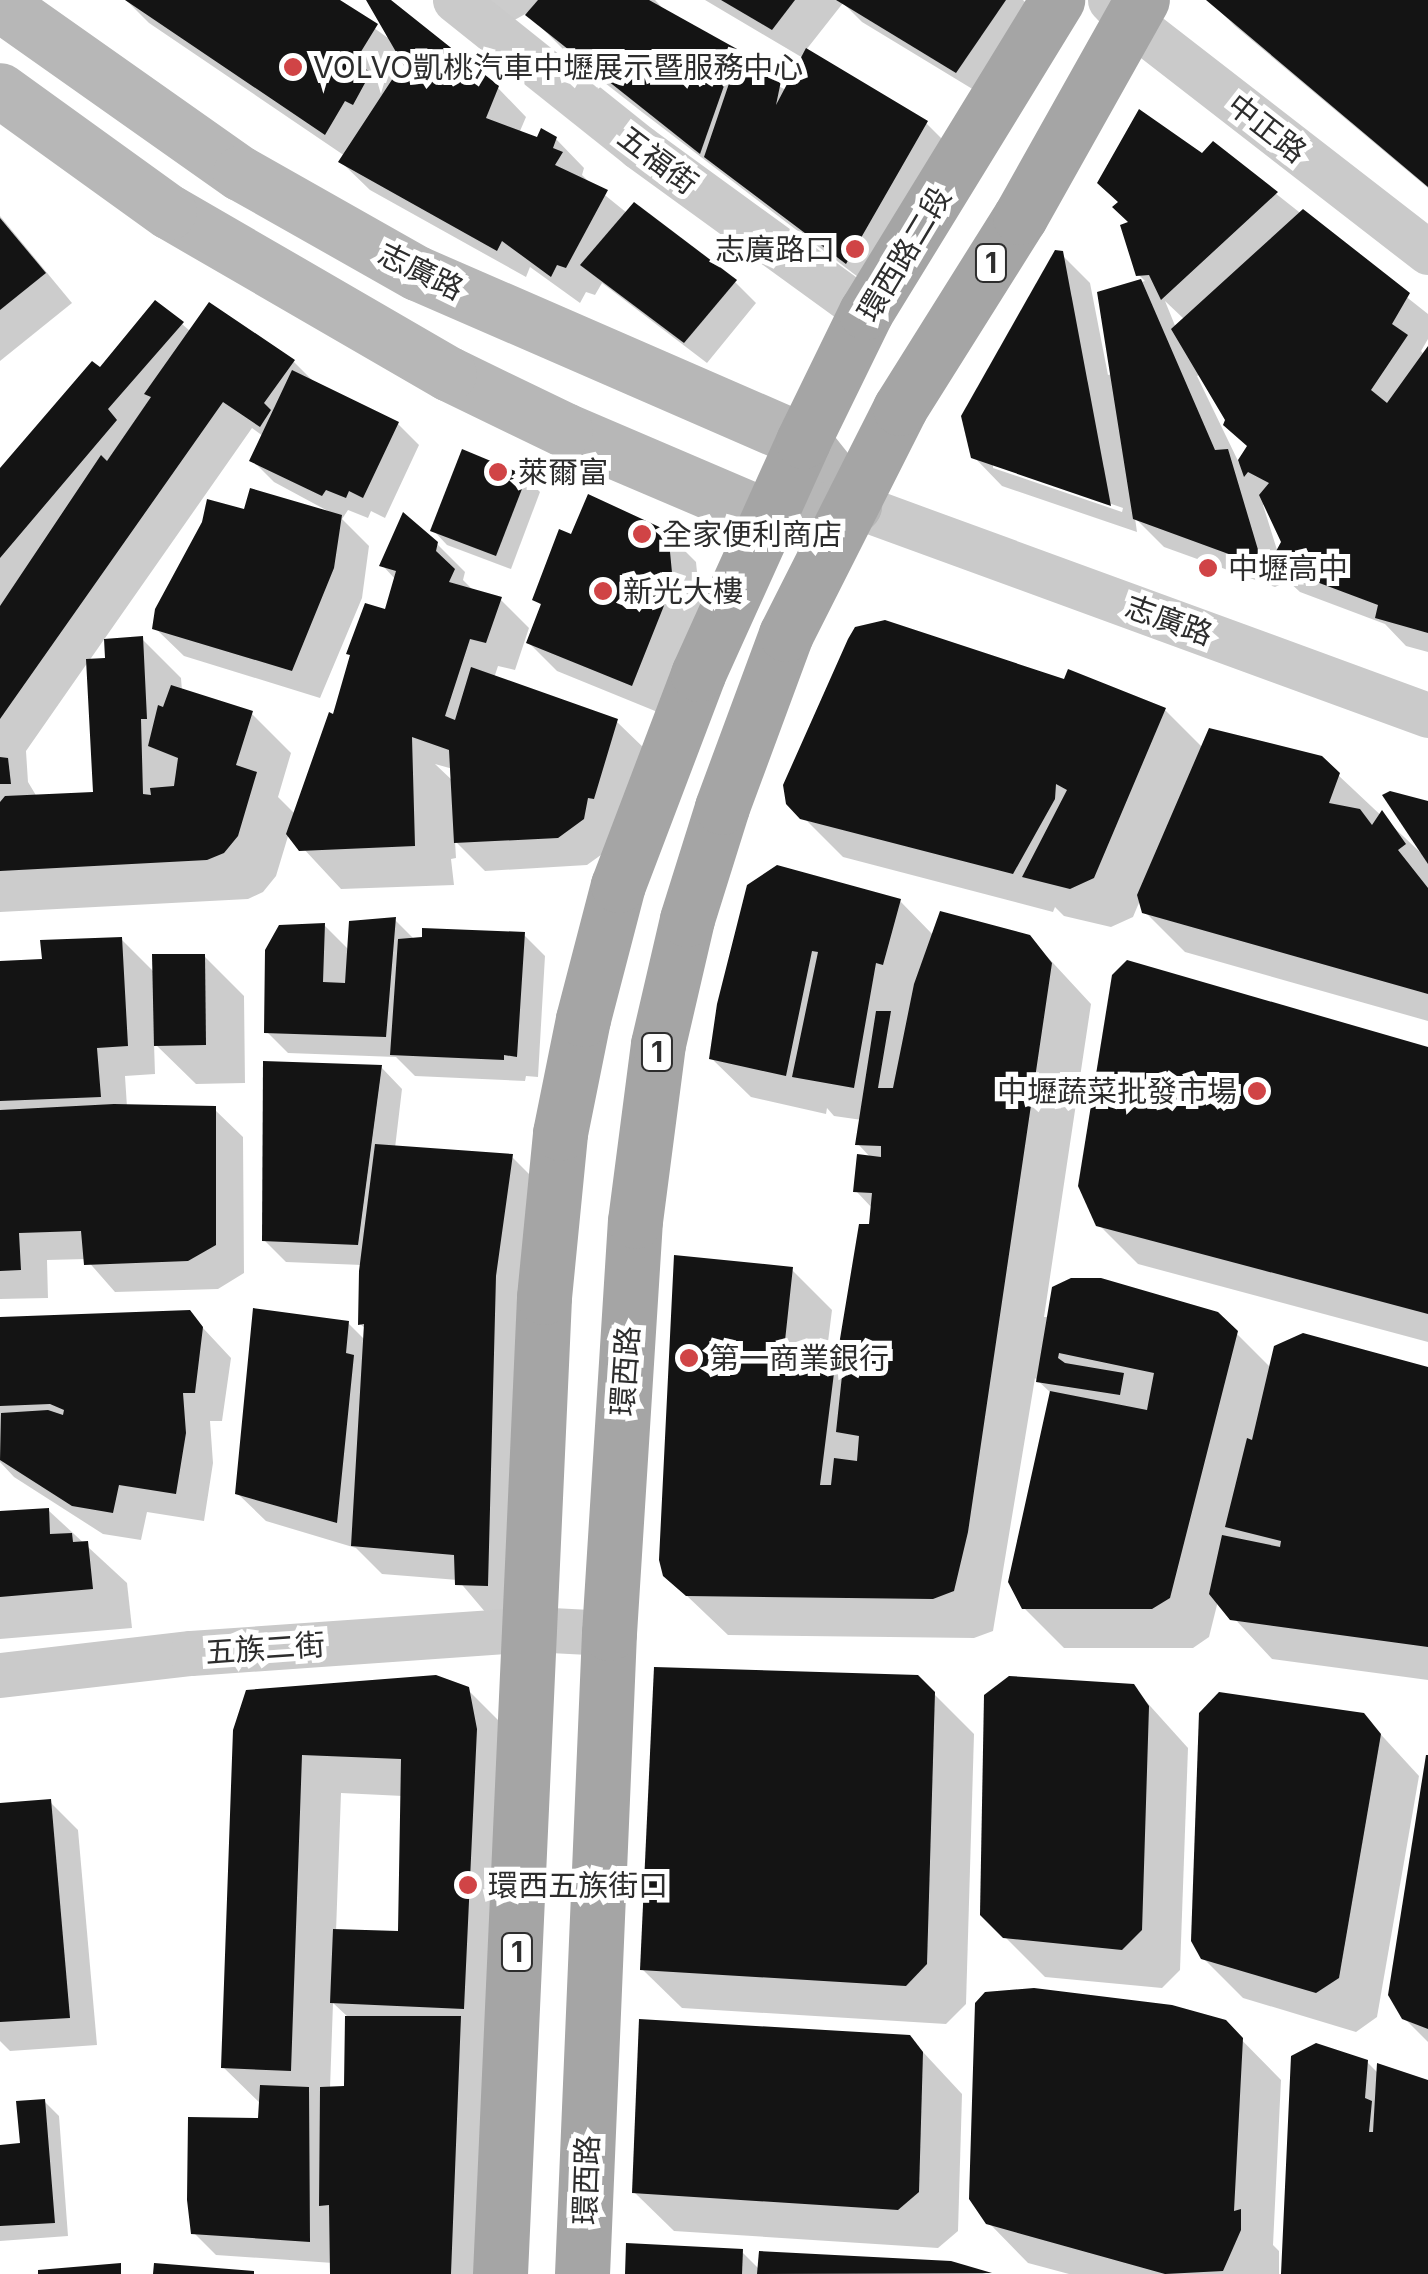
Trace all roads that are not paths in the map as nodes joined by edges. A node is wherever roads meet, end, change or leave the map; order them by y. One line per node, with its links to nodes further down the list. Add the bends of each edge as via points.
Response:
1 (456, 0): 7 (street, 五福街, via 639,147)
2 (1057, 0): 7 (main road, 環西路二段 / 1)
3 (0, 4): 8 (main road, 志廣路, via 240,173 417,273)
4 (1127, 7): 6 (street, 中正路); 9 (main road, 1, via 1020,217 900,408)
5 (0, 90): 10 (main road, via 168,212 450,374)
6 (1428, 252)
7 (866, 312): 8 (main road, 環西路二段 / 1)
8 (803, 441): 9 (main road, 志廣路); 10 (main road, 環西路二段 / 1)
9 (854, 505): 10 (main road, 志廣路); 11 (street, 志廣路); 13 (main road, 環西路 / 1, via 786,634 722,807 658,1044 635,1221)
10 (771, 518): 12 (main road, 1, via 698,674 625,868 583,1019 560,1134 544,1297)
11 (1428, 715)
12 (531, 1630): 13 (street, 五族二街); 14 (street, 五族二街, via 190,1653); 15 (main road, 1)
13 (609, 1633): 16 (main road, 環西路 / 1)
14 (0, 1675)
15 (500, 2274)
16 (582, 2274)

